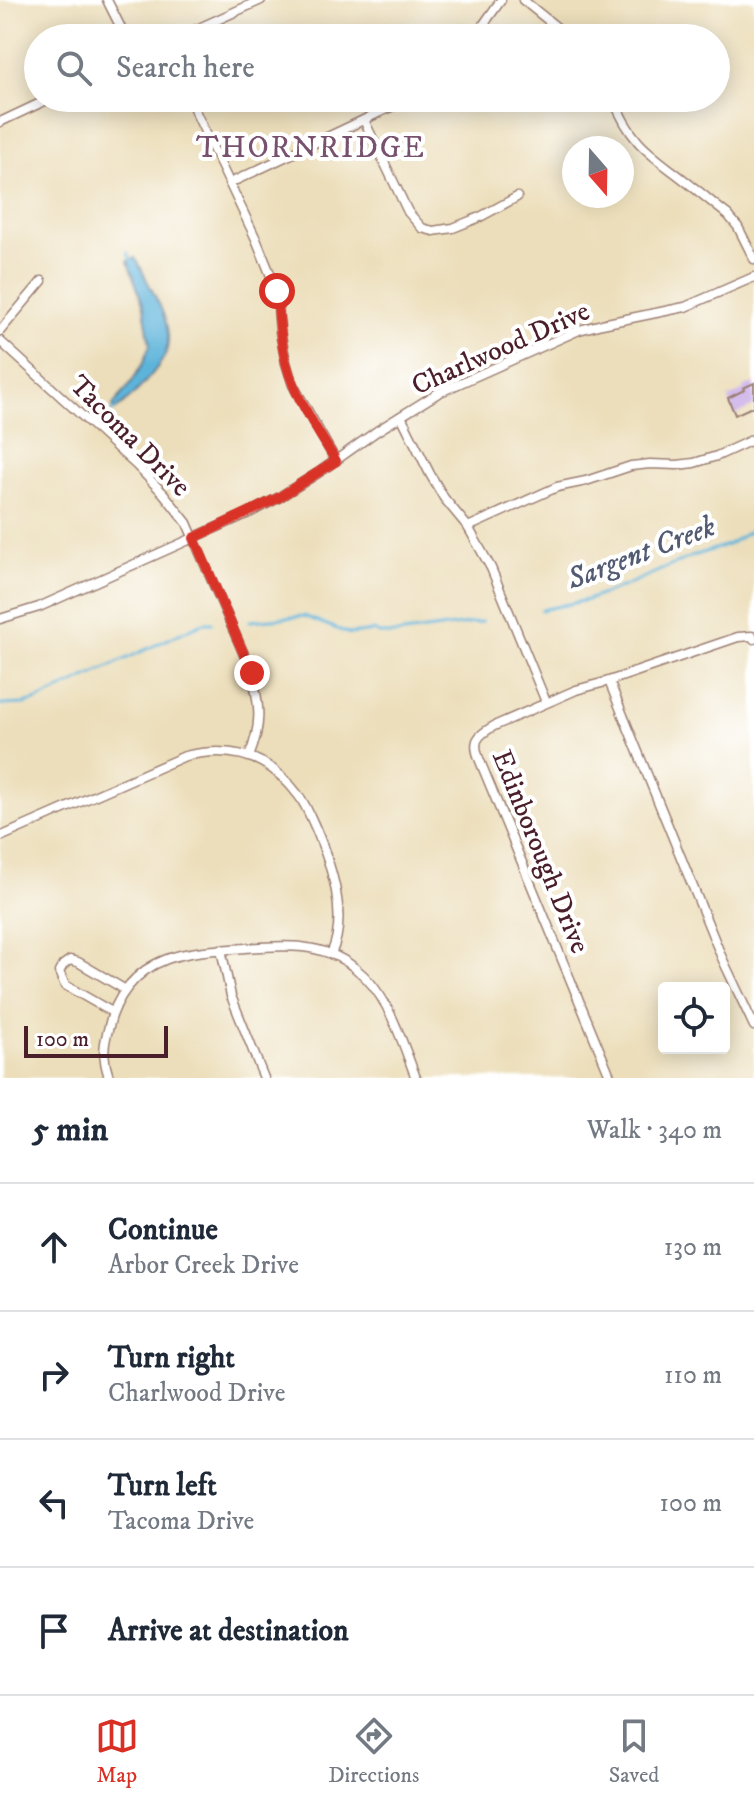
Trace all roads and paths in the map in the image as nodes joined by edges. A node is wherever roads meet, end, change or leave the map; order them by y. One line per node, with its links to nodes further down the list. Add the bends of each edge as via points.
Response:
1 (107, 0): 5 (street)
2 (261, 0): 6 (street)
3 (501, 0): 7 (street)
4 (523, 0): 8 (street)
5 (119, 24)
6 (208, 24)
7 (484, 24)
8 (553, 24)
9 (24, 111): 14 (street)
10 (196, 112): 15 (street)
11 (381, 112): 13 (street)
12 (619, 112): 17 (street, via 652,157 728,215)
13 (364, 120): 15 (street); 16 (street, via 408,212 422,228 453,228)
14 (0, 122)
15 (230, 183): 24 (street, via 277,291 293,385)
16 (517, 197)
17 (754, 259)
18 (754, 277): 22 (street, Charlwood Drive, via 685,307 579,330 438,393)
19 (42, 281): 20 (street)
20 (0, 331)
21 (0, 341): 26 (street, Tacoma Drive, via 136,465)
22 (401, 416): 24 (street, Charlwood Drive); 25 (street, via 444,498)
23 (754, 439): 25 (street, via 694,463 631,466 557,487)
24 (336, 461): 26 (street, via 278,498)
25 (468, 527): 30 (street, via 491,568)
26 (194, 538): 27 (street); 31 (street, Tacoma Drive, via 252,673 259,714)
27 (0, 619)
28 (754, 639): 29 (street, Edinborough Drive, via 738,637)
29 (609, 681): 30 (street, Edinborough Drive); 37 (street)
30 (546, 702): 41 (street, Edinborough Drive, via 484,732 476,750)
31 (249, 757): 32 (street, via 207,751 185,756); 34 (street, via 264,763 300,797 325,850 337,893 337,943)
32 (0, 837)
33 (221, 949): 34 (street, via 294,946); 35 (street, via 167,959 147,968); 39 (street, via 231,996)
34 (331, 954): 40 (street, via 377,989)
35 (124, 989): 36 (street); 36 (street, via 78,962 70,960 59,972 65,985)
36 (112, 1012): 38 (street, via 104,1044)
37 (754, 1026)
38 (109, 1078)
39 (264, 1078)
40 (416, 1078)
41 (611, 1078)

